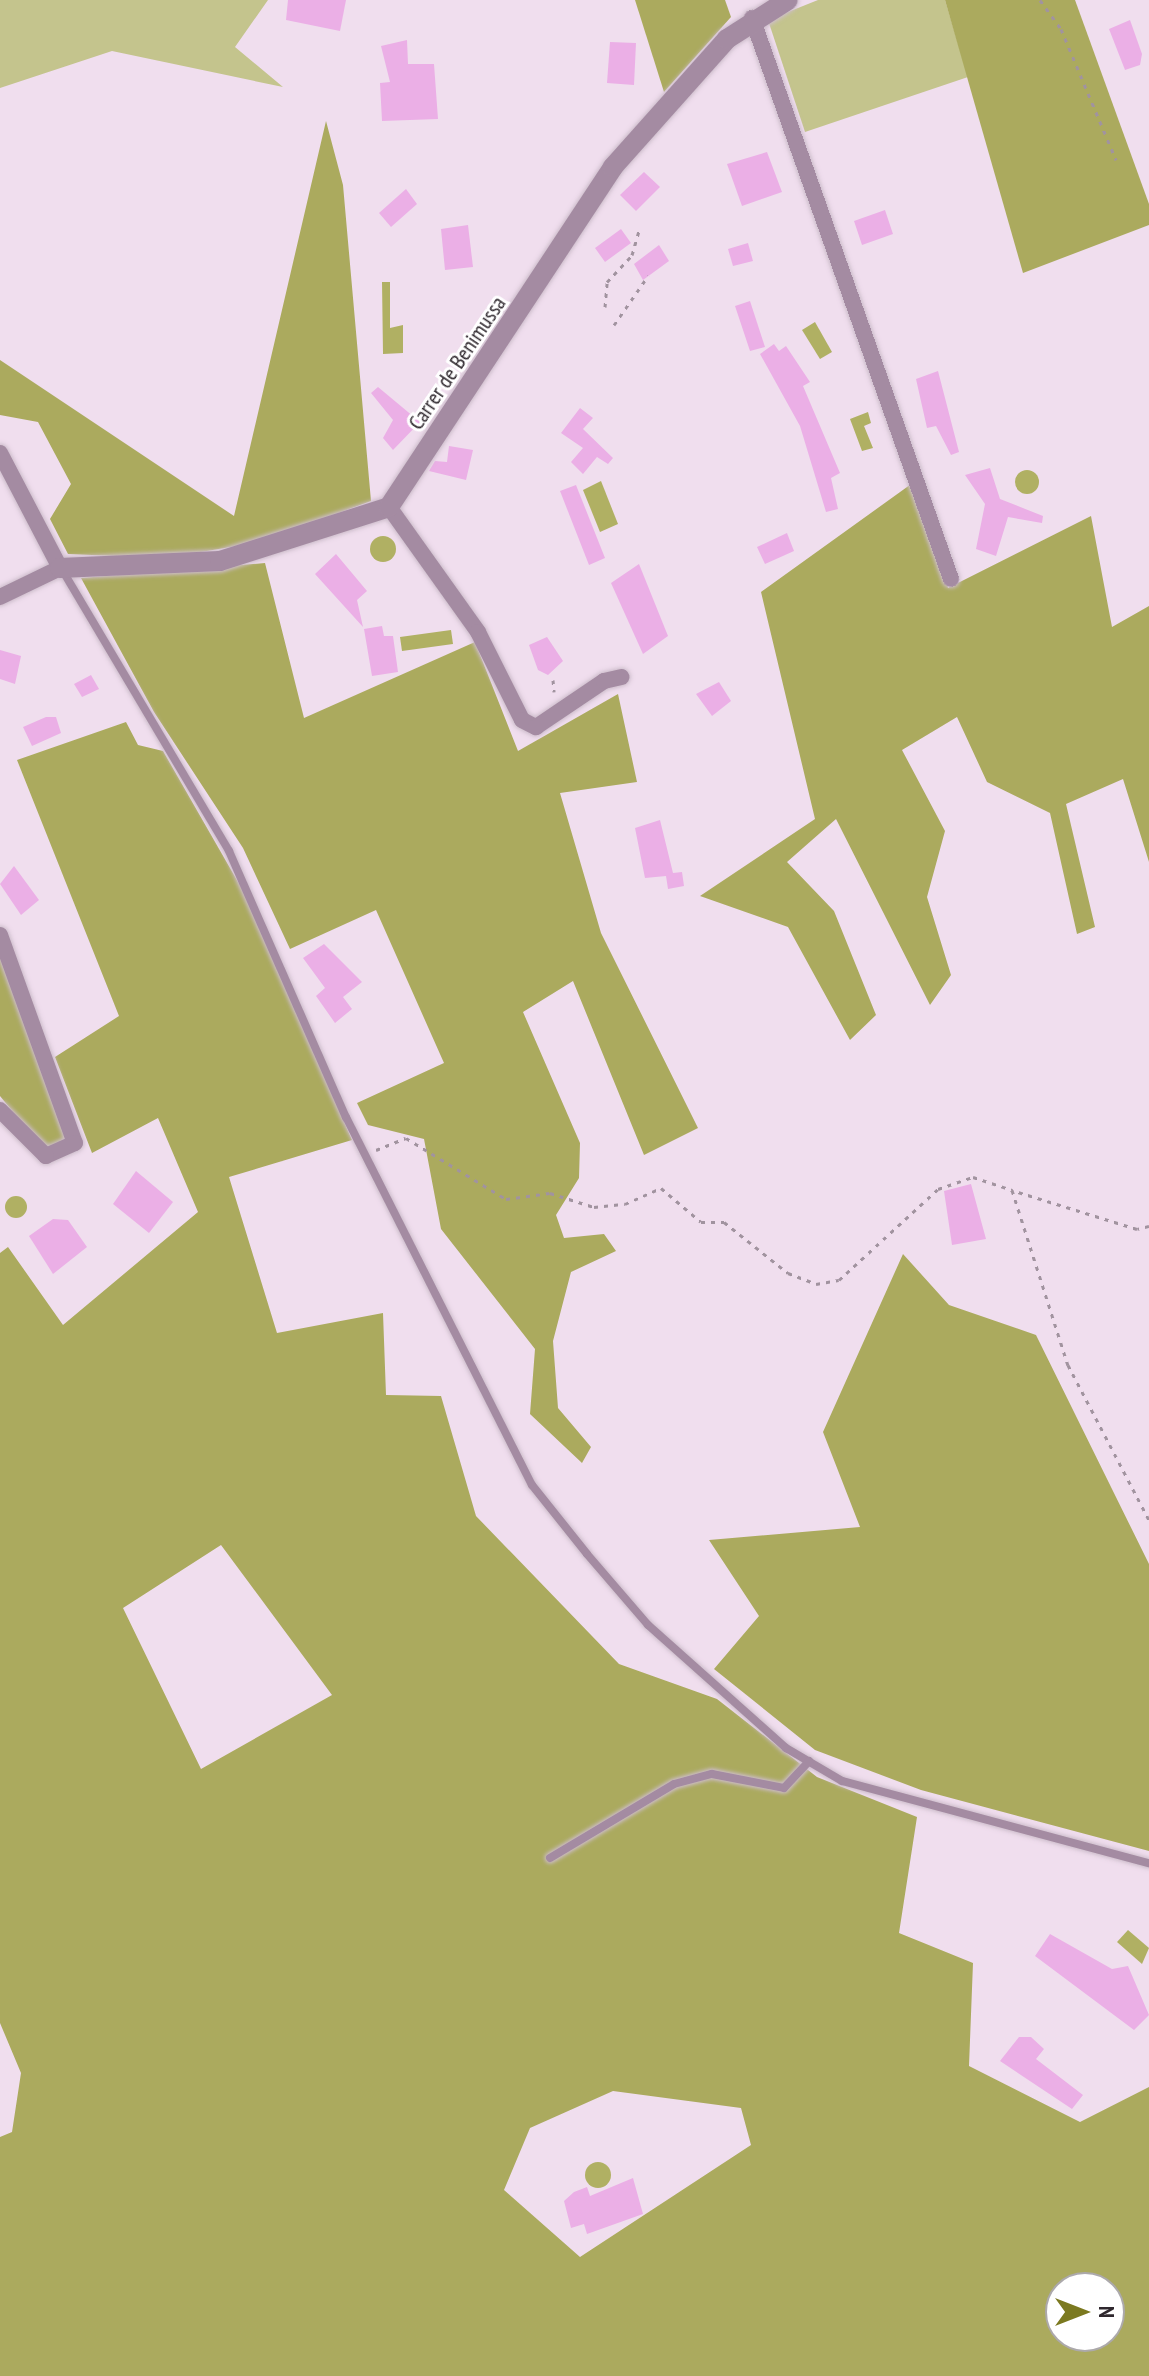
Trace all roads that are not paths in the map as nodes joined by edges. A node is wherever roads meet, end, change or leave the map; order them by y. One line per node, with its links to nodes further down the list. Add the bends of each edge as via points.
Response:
1 (788, 0): 2 (street, Carrer de Benimussa)
2 (752, 18): 4 (street, Carrer de Benimussa, via 662,105 613,167); 6 (street)
3 (0, 453): 5 (street)
4 (389, 507): 5 (street, via 220,561); 8 (street, via 478,632 522,720 536,727 604,681)
5 (60, 568): 7 (street); 11 (lane, via 229,851 368,1153 532,1485 648,1625)
6 (951, 579)
7 (0, 597)
8 (622, 677)
9 (0, 935): 10 (street, via 75,1143 46,1156)
10 (0, 1110)
11 (809, 1761): 12 (lane, via 784,1788 712,1774 674,1784); 13 (lane, via 842,1781)
12 (550, 1858)
13 (1149, 1863)

